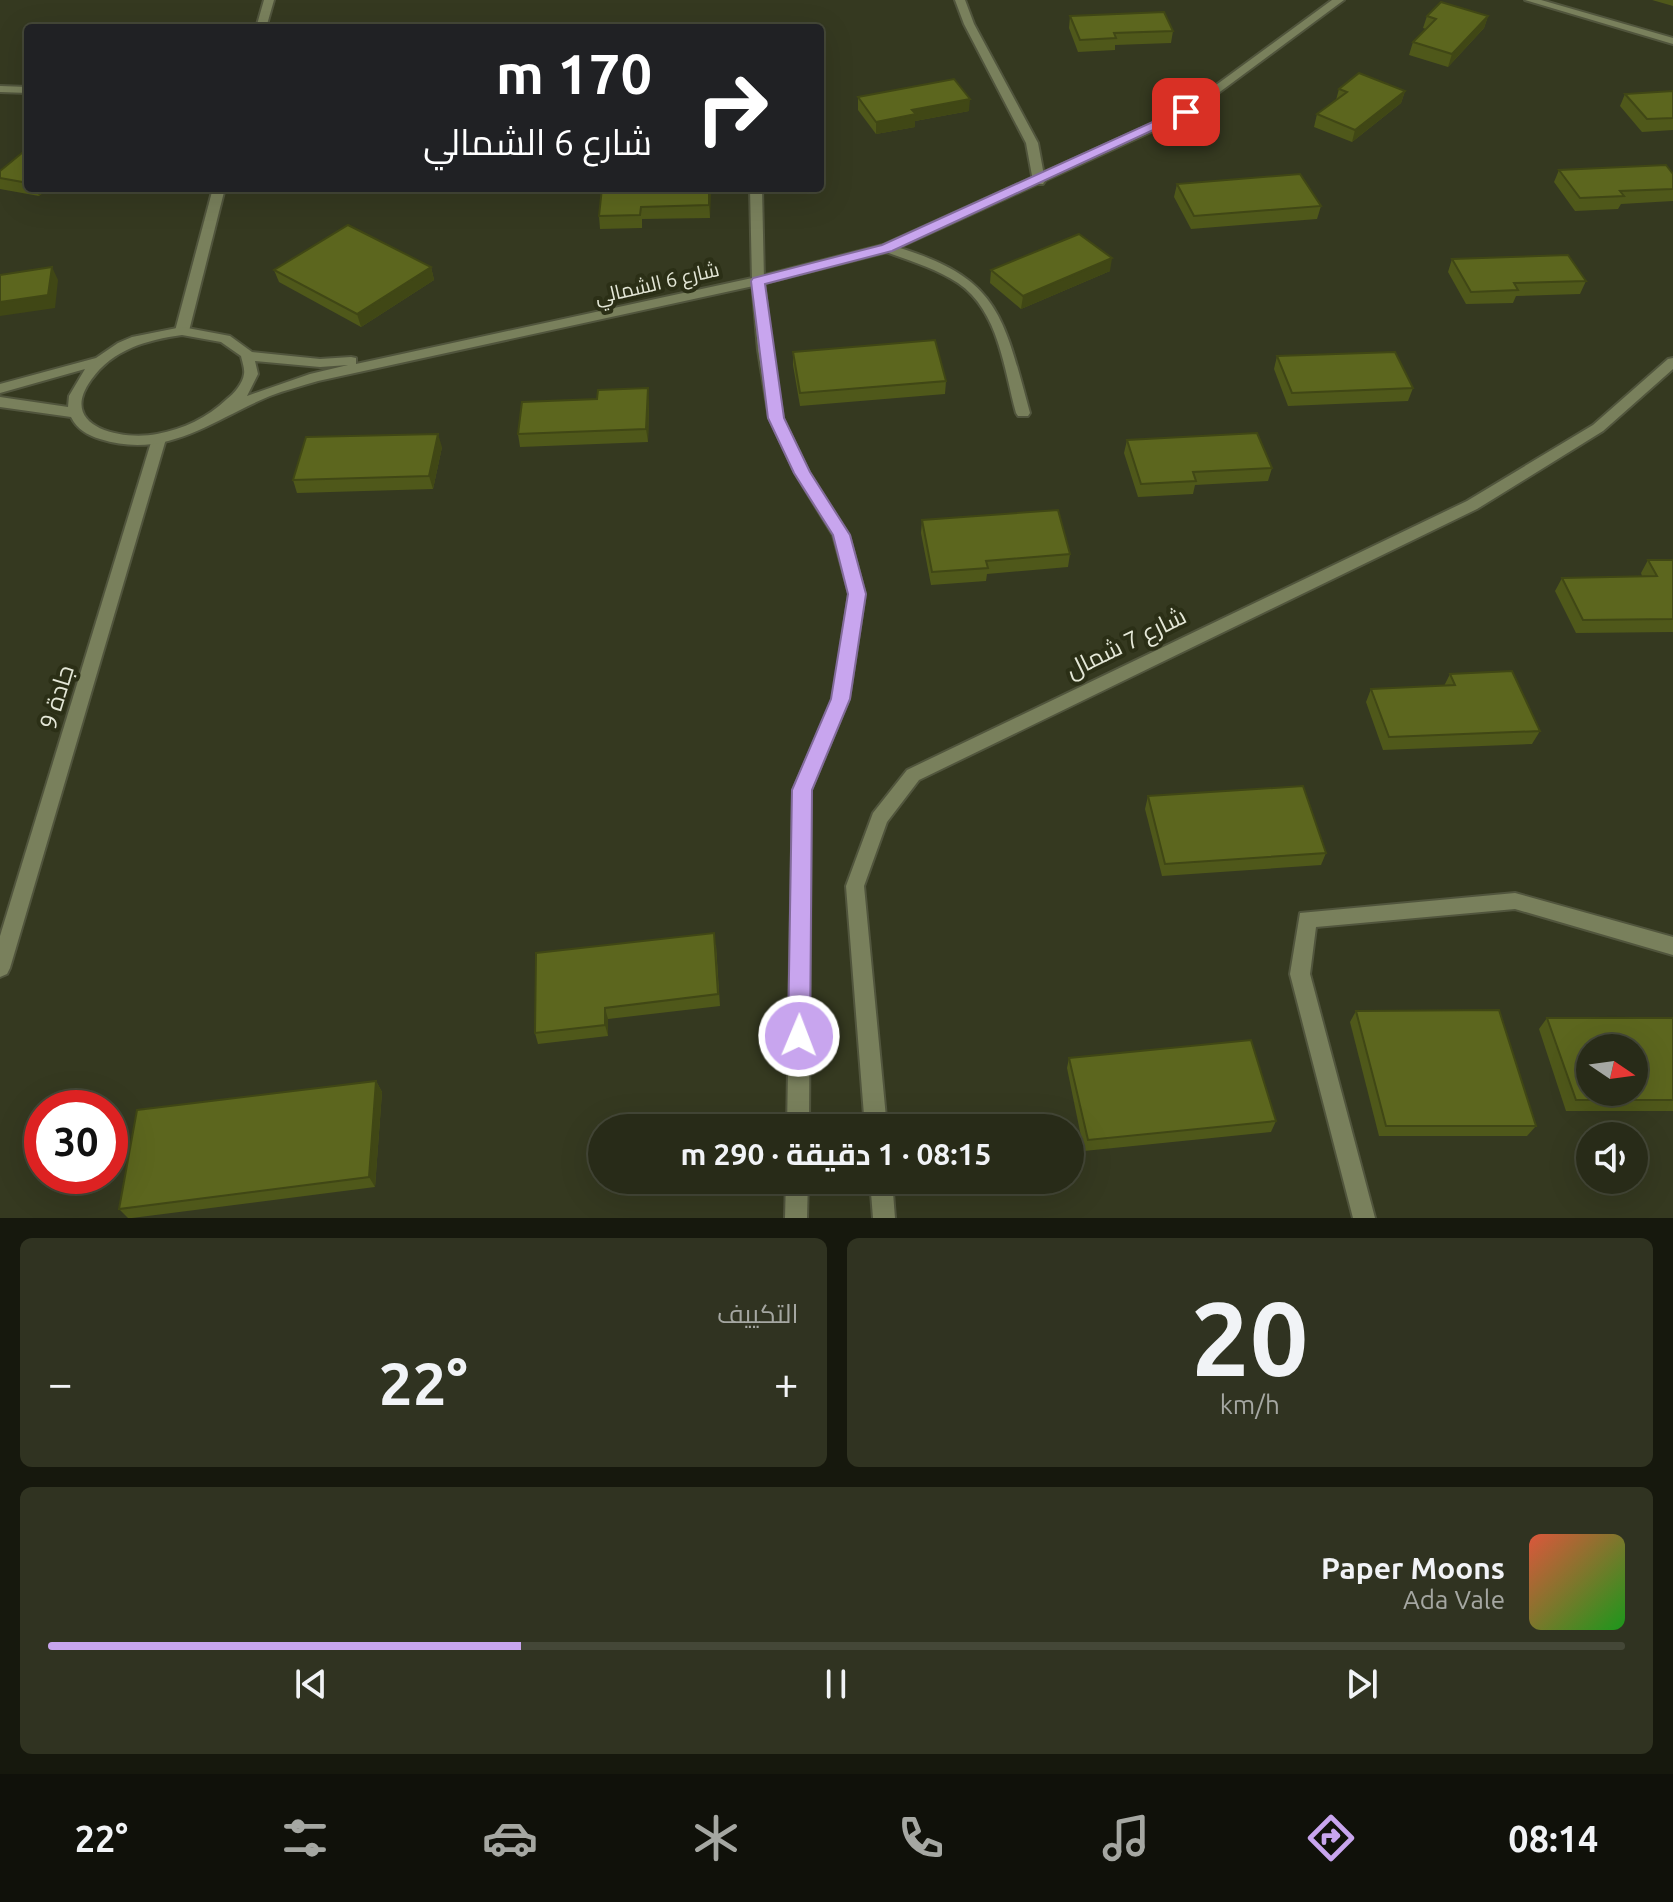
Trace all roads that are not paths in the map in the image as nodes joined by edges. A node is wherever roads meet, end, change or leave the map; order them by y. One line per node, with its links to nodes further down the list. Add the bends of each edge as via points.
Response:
1 (269, 0): 5 (street)
2 (960, 0): 9 (street, via 1032,143)
3 (1339, 0): 9 (street, شارع 6 الشمالي, via 1186,112)
4 (1530, 0): 6 (street)
5 (262, 24)
6 (1673, 41)
7 (0, 89): 8 (street)
8 (24, 90)
9 (1039, 181): 12 (street, شارع 6 الشمالي)
10 (218, 192): 14 (street)
11 (756, 192): 13 (street)
12 (887, 248): 13 (street, شارع 6 الشمالي); 22 (street, via 972,288 996,321)
13 (758, 281): 17 (street, شارع 6 الشمالي); 27 (street, via 776,418 841,535 857,594 841,699 802,790)
14 (182, 331): 15 (street, via 234,341); 16 (street, via 123,345)
15 (248, 356): 17 (street, شارع 6 الشمالي, via 320,363); 23 (street, via 252,375 243,395)
16 (99, 360): 19 (street); 21 (street, via 81,378 73,396)
17 (397, 360): 23 (street, شارع 6 الشمالي, via 287,385)
18 (1673, 362): 28 (street, شارع 7 شمال, via 1598,428 1472,505 913,775 879,818 855,886)
19 (0, 389)
20 (0, 402): 21 (street)
21 (74, 413): 24 (street, via 105,437)
22 (1023, 413)
23 (222, 414): 24 (street, via 193,430)
24 (159, 439): 26 (street, جادة 9)
25 (1673, 946): 33 (street, via 1515,901 1307,919 1300,974)
26 (1, 960)
27 (798, 1114)
28 (875, 1114)
29 (797, 1194): 31 (street)
30 (882, 1194): 32 (street)
31 (796, 1218)
32 (884, 1218)
33 (1364, 1218)

